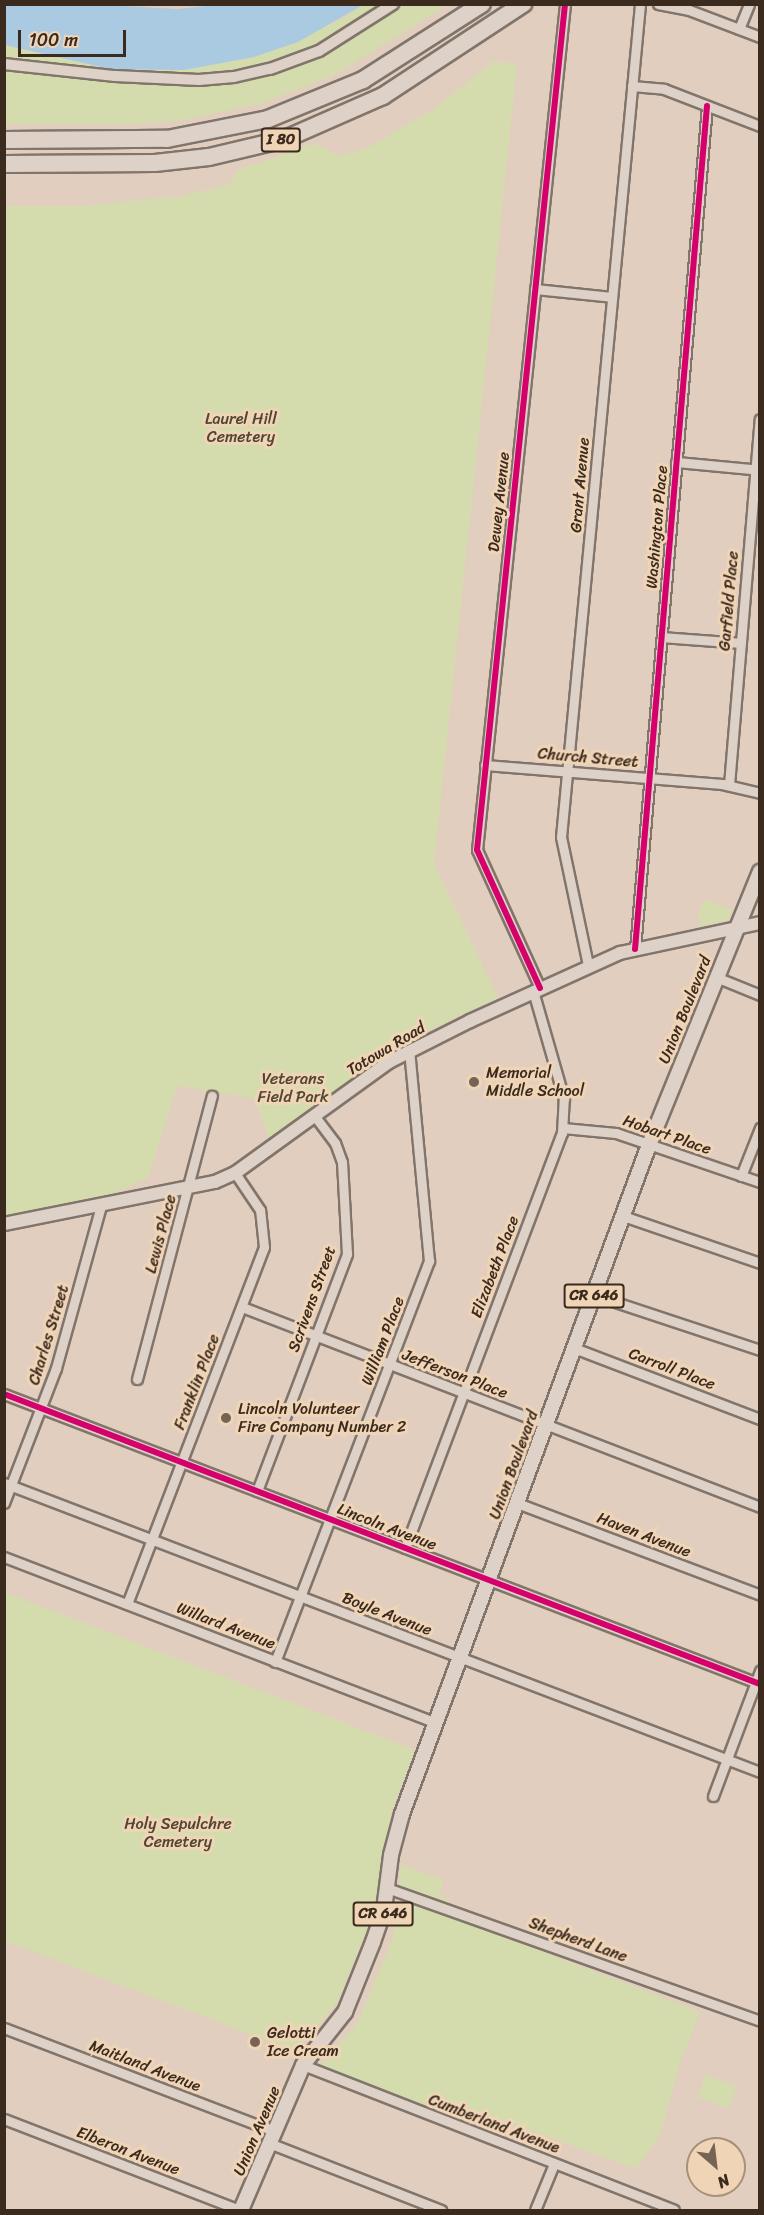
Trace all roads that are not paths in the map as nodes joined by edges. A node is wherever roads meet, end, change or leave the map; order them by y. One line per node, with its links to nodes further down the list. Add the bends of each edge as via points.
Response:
1 (393, 4): 10 (street, via 319,51 234,77 199,80 115,76)
2 (482, 4): 14 (highway, I 80, via 363,80 268,119 167,139)
3 (523, 4): 15 (highway, I 80, via 383,96 285,139 172,162)
4 (565, 4): 16 (street, Dewey Avenue)
5 (639, 4): 11 (street, Grant Avenue)
6 (657, 4): 8 (street, via 689,10)
7 (749, 4): 8 (street)
8 (739, 29): 9 (street)
9 (759, 37)
10 (4, 64)
11 (632, 86): 12 (street, via 664,89); 17 (street, Grant Avenue)
12 (707, 106): 13 (street); 19 (street, Washington Place)
13 (759, 126)
14 (4, 140)
15 (4, 164)
16 (535, 289): 17 (street); 25 (street, Dewey Avenue)
17 (612, 297): 26 (street, Grant Avenue)
18 (759, 419): 20 (street, Garfield Place)
19 (676, 462): 20 (street); 23 (street, Washington Place)
20 (757, 470): 21 (street, Garfield Place)
21 (748, 549): 22 (street); 24 (street, Garfield Place)
22 (759, 553)
23 (662, 637): 24 (street); 27 (street, Washington Place)
24 (741, 643): 28 (street, Garfield Place)
25 (485, 765): 26 (street, Church Street); 36 (street, Dewey Avenue, via 477,856)
26 (568, 771): 27 (street, Church Street); 34 (street, Grant Avenue, via 561,845)
27 (650, 778): 28 (street, Church Street); 33 (street, Washington Place)
28 (729, 785): 29 (street, Church Street)
29 (759, 793)
30 (759, 872): 32 (main road, Union Boulevard / CR 646)
31 (759, 922): 32 (main road, Totowa Road)
32 (738, 926): 33 (main road, Totowa Road); 35 (main road, Union Boulevard / CR 646)
33 (635, 949): 34 (main road, Totowa Road)
34 (588, 965): 36 (main road, Totowa Road)
35 (716, 977): 37 (street); 43 (main road, Union Boulevard / CR 646)
36 (536, 990): 38 (main road, Totowa Road); 41 (street, Elizabeth Place, via 564,1099)
37 (759, 995)
38 (409, 1051): 40 (main road, Totowa Road); 57 (street, William Place, via 429,1254 427,1269)
39 (212, 1096): 47 (street, Lewis Place)
40 (315, 1116): 44 (main road, Totowa Road); 54 (street, Scrivens Street, via 342,1162 348,1236 347,1254)
41 (563, 1128): 43 (street, Hobart Place, via 616,1133); 59 (street, Elizabeth Place)
42 (759, 1128): 45 (street)
43 (649, 1145): 45 (street, Hobart Place); 49 (main road, Union Boulevard / CR 646)
44 (235, 1173): 47 (main road, Totowa Road); 53 (street, Franklin Place, via 260,1210 265,1231 264,1247)
45 (741, 1176): 46 (street, Hobart Place)
46 (759, 1182)
47 (188, 1190): 48 (main road, Totowa Road); 58 (street, Lewis Place)
48 (101, 1206): 50 (main road, Totowa Road); 61 (street, Charles Street)
49 (623, 1216): 51 (street); 52 (main road, Union Boulevard / CR 646)
50 (4, 1224)
51 (759, 1263)
52 (594, 1295): 55 (main road, Union Boulevard / CR 646); 56 (street)
53 (242, 1308): 54 (street, Jefferson Place); 64 (street, Franklin Place)
54 (316, 1336): 57 (street, Jefferson Place); 66 (street, Scrivens Street)
55 (574, 1348): 62 (street, Carroll Place); 63 (main road, Union Boulevard / CR 646)
56 (759, 1350)
57 (390, 1365): 59 (street, Jefferson Place); 70 (street, William Place)
58 (137, 1379)
59 (463, 1393): 63 (street, Jefferson Place); 72 (street, Elizabeth Place)
60 (4, 1394): 61 (street, Lincoln Avenue)
61 (42, 1409): 64 (street, Lincoln Avenue); 65 (street, Charles Street)
62 (759, 1419)
63 (546, 1426): 68 (main road, Union Boulevard / CR 646); 69 (street, Jefferson Place)
64 (182, 1462): 66 (street, Lincoln Avenue); 71 (street, Franklin Place)
65 (8, 1484): 67 (street, Charles Street); 71 (street, Boyle Avenue)
66 (257, 1491): 70 (street, Lincoln Avenue)
67 (4, 1503)
68 (517, 1503): 74 (main road, Union Boulevard / CR 646); 75 (street, Haven Avenue)
69 (759, 1507)
70 (330, 1520): 72 (street, Lincoln Avenue); 76 (street, William Place)
71 (152, 1540): 76 (street, Boyle Avenue); 77 (street, Franklin Place)
72 (405, 1548): 74 (street, Lincoln Avenue)
73 (4, 1557): 77 (street, Willard Avenue)
74 (489, 1581): 78 (main road, Union Boulevard / CR 646); 81 (street, Lincoln Avenue)
75 (759, 1595)
76 (300, 1597): 78 (street, Boyle Avenue); 79 (street, William Place)
77 (127, 1605): 79 (street, Willard Avenue)
78 (460, 1658): 82 (main road, Union Boulevard / CR 646); 83 (street, Boyle Avenue)
79 (275, 1662): 82 (street, Willard Avenue)
80 (759, 1671): 81 (street)
81 (757, 1684): 83 (street)
82 (436, 1723): 86 (main road, Union Boulevard / CR 646, via 398,1828)
83 (727, 1760): 84 (street, Boyle Avenue); 85 (street)
84 (759, 1772)
85 (713, 1796)
86 (387, 1888): 87 (street, Shepherd Lane); 89 (main road, Union Boulevard / CR 646, via 378,1928 345,2012)
87 (759, 2021)
88 (4, 2028): 91 (street, Maitland Avenue)
89 (303, 2065): 91 (main road, Union Avenue / CR 646); 92 (street, Cumberland Avenue)
90 (4, 2119): 93 (street, Elberon Avenue)
91 (272, 2137): 93 (main road, Union Avenue / CR 646); 94 (street, Maitland Avenue)
92 (554, 2164): 95 (street); 96 (street, Cumberland Avenue)
93 (241, 2211)
94 (441, 2211)
95 (535, 2211)
96 (674, 2211)

